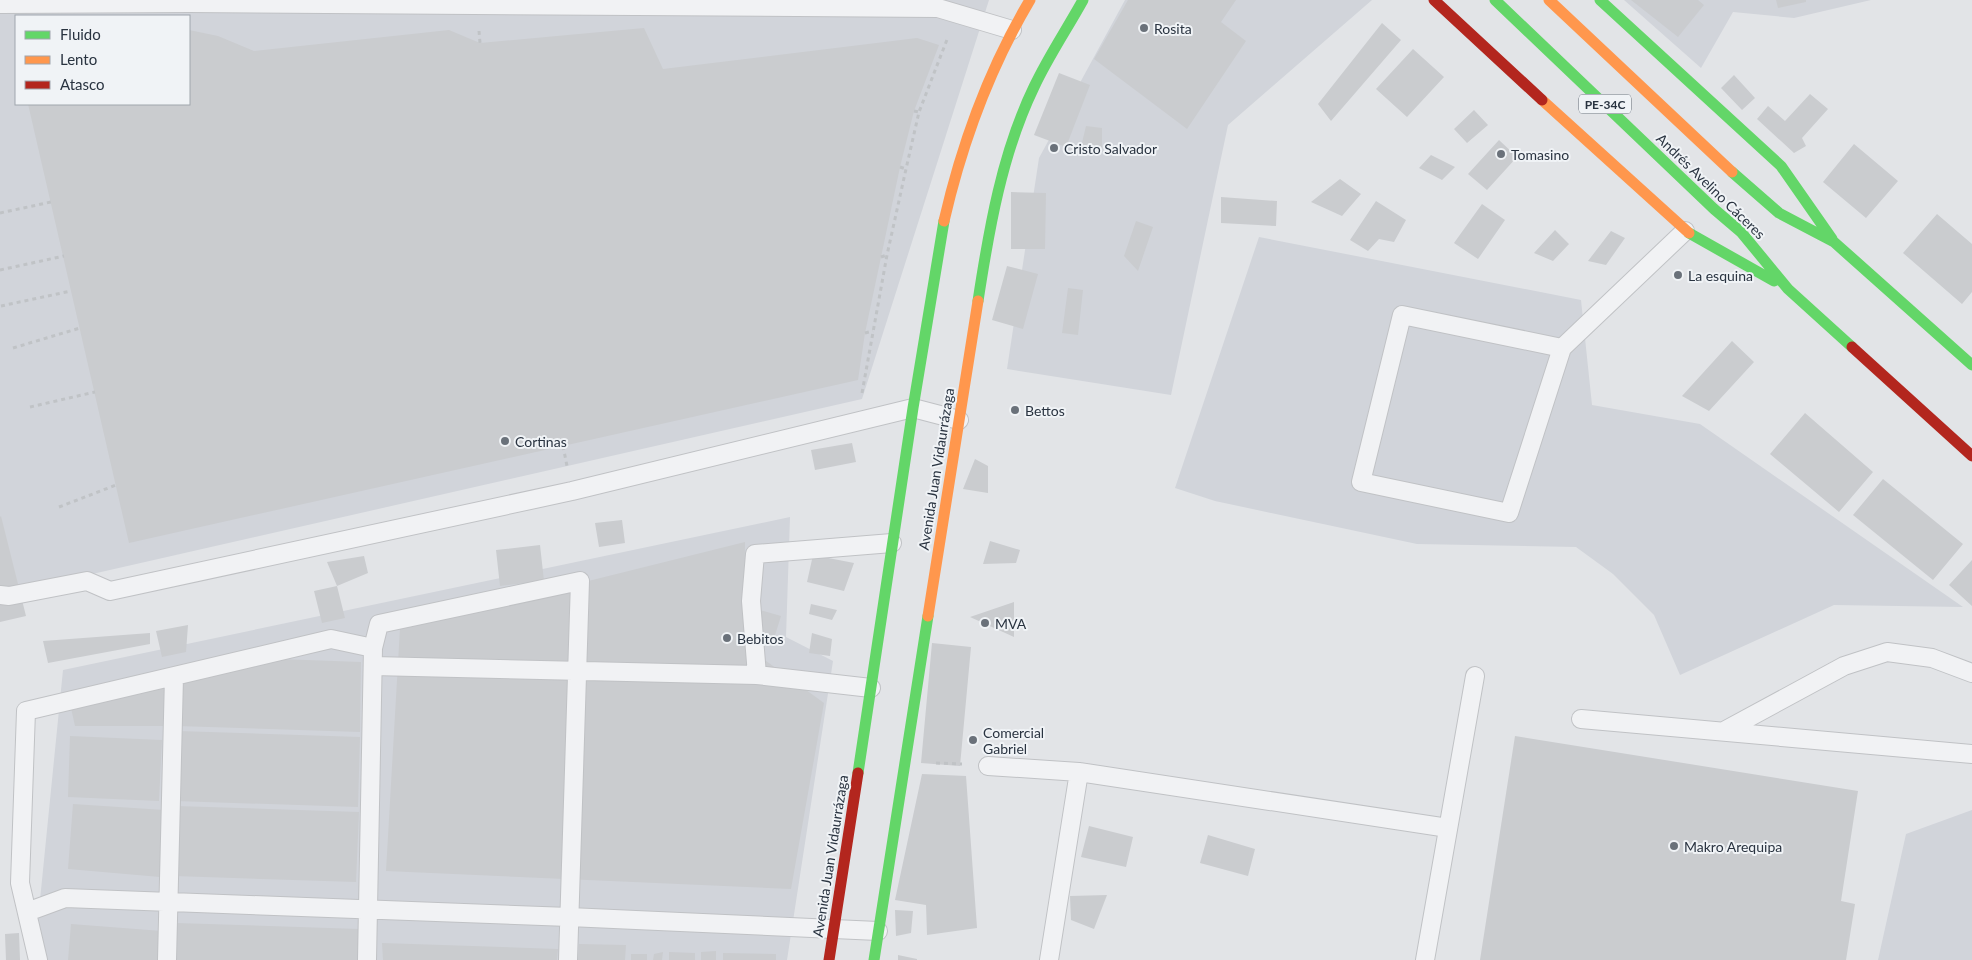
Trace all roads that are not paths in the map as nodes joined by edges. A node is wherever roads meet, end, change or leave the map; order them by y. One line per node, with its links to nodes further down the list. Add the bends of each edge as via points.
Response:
1 (1030, 0): 8 (main road, Avenida Juan Vidaurrázaga)
2 (1084, 0): 15 (main road, Avenida Juan Vidaurrázaga, via 1034,88 1015,134 998,190)
3 (1434, 0): 9 (main road)
4 (1495, 0): 11 (main road, Andrés Avelino Cáceres / PE-34C, via 1741,232)
5 (1549, 0): 10 (main road, Andrés Avelino Cáceres / PE-34C, via 1779,213)
6 (1600, 0): 10 (main road, via 1781,166)
7 (0, 4): 8 (lane, via 938,8)
8 (1012, 30): 14 (main road, Avenida Juan Vidaurrázaga, via 975,113 952,186 939,243)
9 (1684, 231): 11 (main road); 12 (lane)
10 (1834, 242): 13 (main road, Andrés Avelino Cáceres / PE-34C)
11 (1788, 289): 16 (main road, Andrés Avelino Cáceres / PE-34C)
12 (1562, 348): 12 (lane, via 1402,315 1361,482 1509,513)
13 (1972, 364)
14 (913, 408): 15 (lane); 17 (main road, Avenida Juan Vidaurrázaga); 18 (lane, via 572,491 110,590 87,581 10,596)
15 (959, 420): 37 (main road, Avenida Juan Vidaurrázaga)
16 (1972, 456)
17 (892, 543): 22 (lane, via 754,554 751,601); 25 (main road, Avenida Juan Vidaurrázaga)
18 (0, 595)
19 (373, 657): 20 (lane); 20 (lane, via 379,624 580,581); 24 (lane, via 331,639); 33 (lane)
20 (577, 671): 22 (lane); 35 (lane)
21 (1972, 672): 27 (lane, via 1932,658 1887,652 1844,666)
22 (757, 675): 25 (lane)
23 (1475, 676): 31 (lane)
24 (174, 677): 32 (lane); 34 (lane, via 26,711 20,883)
25 (870, 688): 36 (main road, Avenida Juan Vidaurrázaga)
26 (1581, 719): 27 (lane)
27 (1724, 731): 28 (lane)
28 (1972, 754)
29 (988, 766): 30 (lane)
30 (1079, 772): 31 (lane); 44 (lane)
31 (1448, 828): 45 (lane)
32 (169, 901): 33 (lane); 34 (lane, via 65,898); 39 (lane)
33 (368, 909): 35 (lane); 40 (lane)
34 (27, 912): 38 (lane)
35 (569, 917): 36 (lane); 41 (lane)
36 (834, 928): 37 (lane); 42 (main road, Avenida Juan Vidaurrázaga)
37 (878, 932): 43 (main road, Avenida Juan Vidaurrázaga)
38 (38, 960)
39 (167, 960)
40 (367, 960)
41 (568, 960)
42 (829, 960)
43 (874, 960)
44 (1048, 960)
45 (1425, 960)

